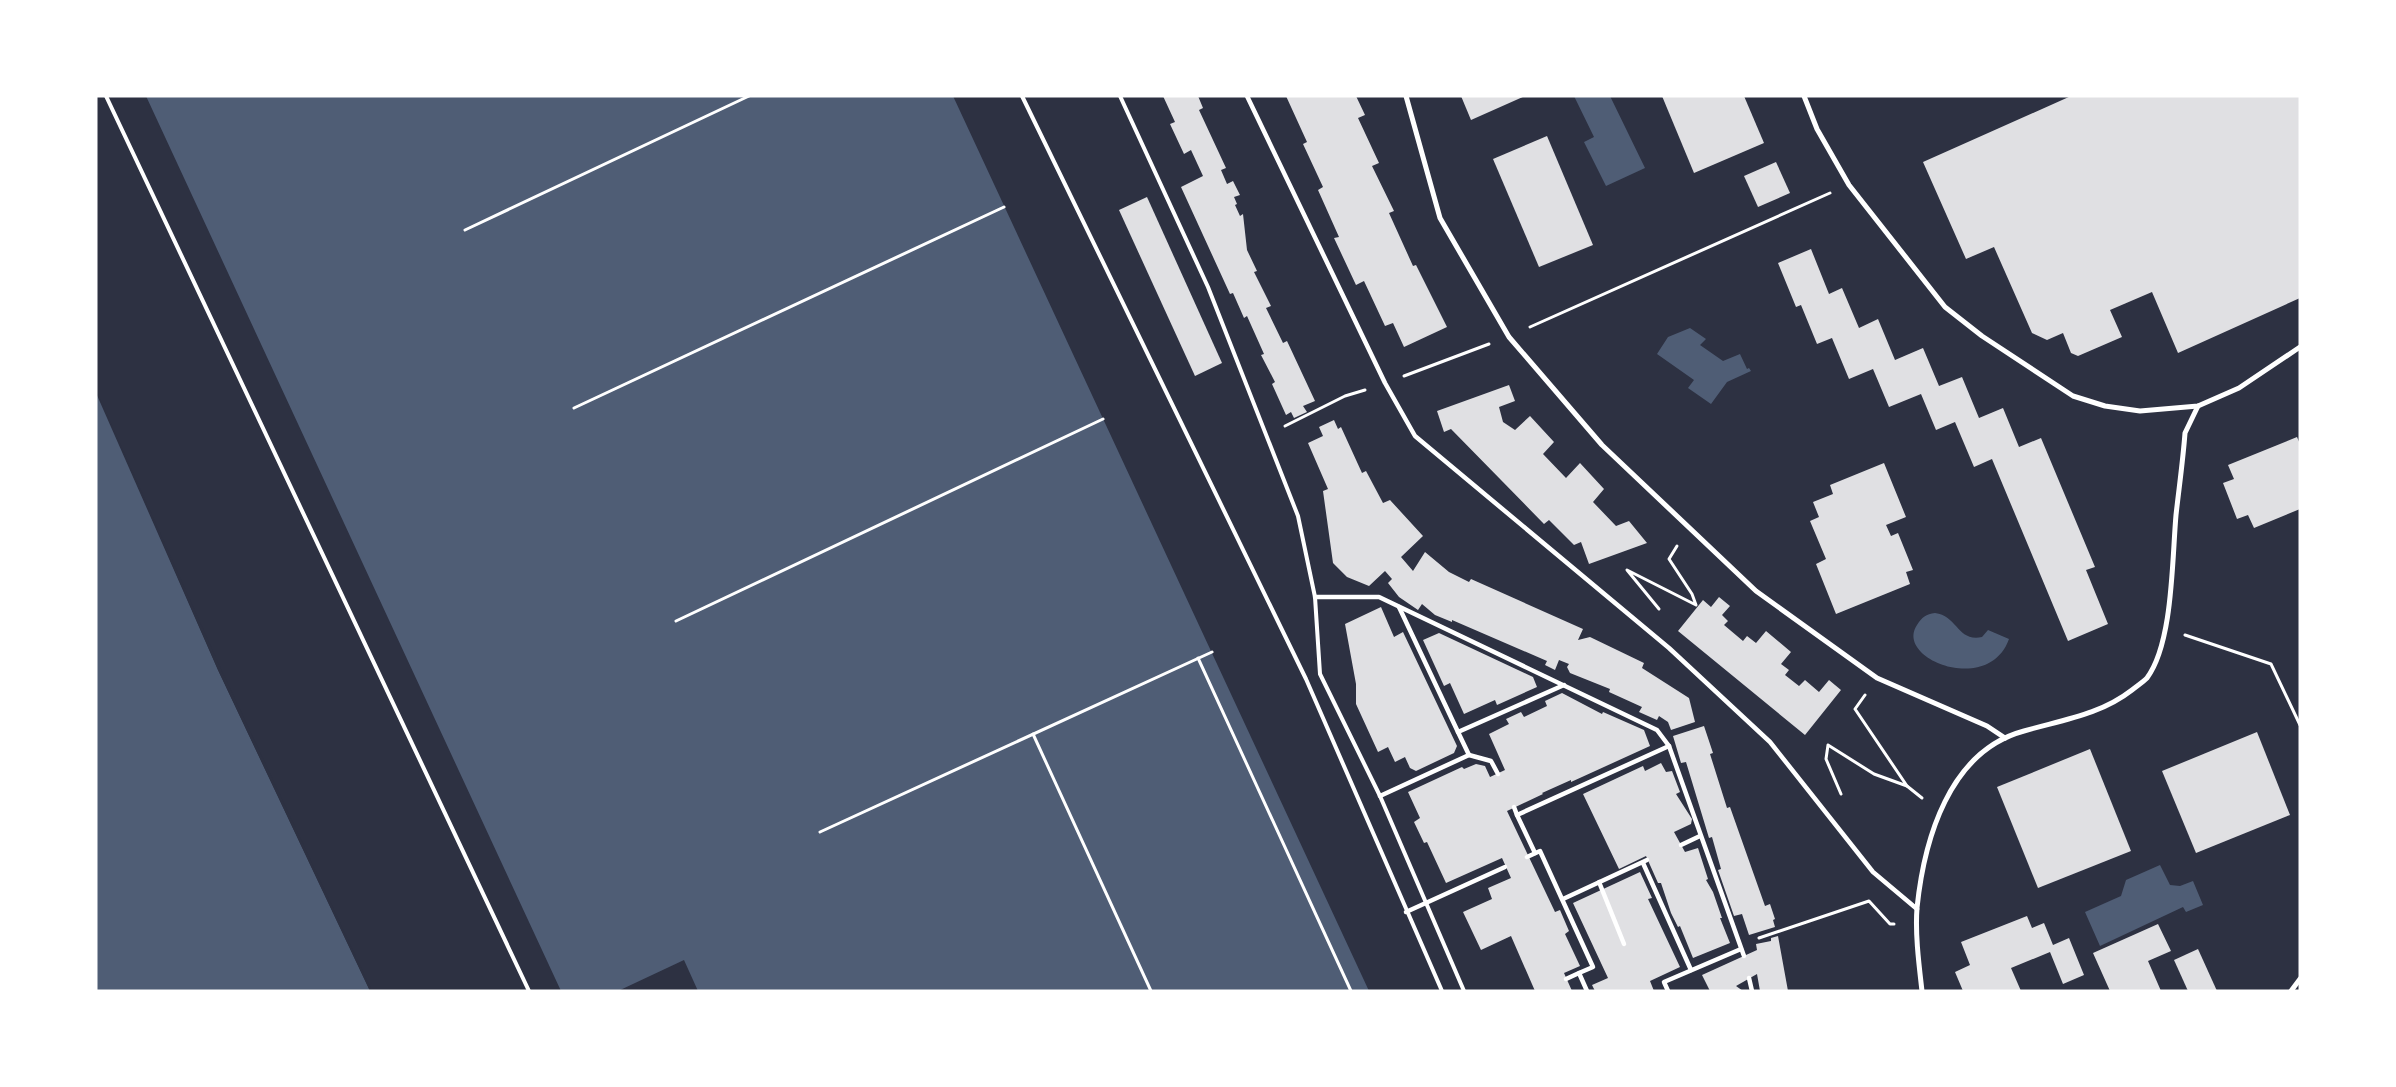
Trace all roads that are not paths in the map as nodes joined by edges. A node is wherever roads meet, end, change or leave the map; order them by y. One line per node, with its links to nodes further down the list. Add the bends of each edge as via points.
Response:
1 (106, 96): 38 (lane)
2 (1022, 96): 29 (lane, via 1306,679)
3 (1120, 96): 9 (lane, via 1208,287 1267,435 1298,516)
4 (1247, 96): 28 (street, via 1414,436 1669,648 1770,742 1873,872)
5 (1406, 96): 13 (street, via 1440,218 1509,337 1602,445 1756,591 1877,678 1987,726)
6 (1804, 96): 8 (street, via 1817,129 1849,185 1945,307 1982,336 2074,396 2105,406 2140,411)
7 (2300, 347): 8 (street, via 2239,388)
8 (2198, 406): 13 (street, via 2185,433 2165,629 2157,661 2146,679 2119,700 2091,713)
9 (1315, 597): 10 (street, via 1379,597); 17 (lane, via 1320,674)
10 (1399, 607): 11 (street); 12 (street)
11 (1564, 685): 12 (street); 14 (street, via 1657,730)
12 (1458, 732): 15 (street)
13 (2006, 738): 28 (street, via 1974,759 1949,794 1928,841)
14 (1669, 746): 19 (street); 20 (street)
15 (1469, 755): 16 (street, via 1491,761); 17 (street)
16 (1498, 774)
17 (1380, 796): 27 (lane)
18 (1514, 807): 19 (street)
19 (1517, 814): 22 (street)
20 (1700, 836): 21 (street); 31 (street)
21 (1681, 845)
22 (1535, 854): 23 (street); 26 (street, via 1540,851)
23 (1527, 856)
24 (1505, 867): 27 (street)
25 (1599, 882): 26 (street); 30 (street); 33 (street, via 1645,862)
26 (1563, 899): 34 (street, via 1593,967)
27 (1425, 904): 29 (street); 40 (lane)
28 (1917, 908): 44 (street)
29 (1406, 912): 39 (lane)
30 (1624, 944)
31 (1740, 947): 32 (street); 33 (street)
32 (1744, 956)
33 (1691, 970): 42 (street, via 1664,982)
34 (1579, 973): 36 (street); 41 (street)
35 (1749, 978): 43 (street)
36 (1566, 979)
37 (2300, 979): 45 (street)
38 (529, 991)
39 (1442, 991)
40 (1464, 991)
41 (1587, 991)
42 (1668, 991)
43 (1752, 991)
44 (1922, 991)
45 (2291, 991)

